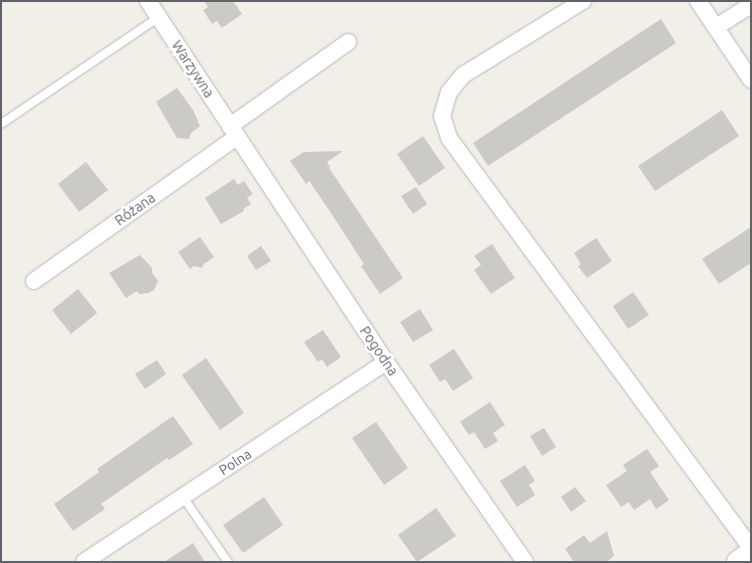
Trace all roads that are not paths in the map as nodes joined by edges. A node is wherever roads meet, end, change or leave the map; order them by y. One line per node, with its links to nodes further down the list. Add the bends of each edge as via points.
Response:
1 (148, 1): 5 (street, Warzywna)
2 (583, 1): 14 (street, via 463,76 449,92 442,116 448,138)
3 (698, 1): 6 (street)
4 (751, 5): 6 (street)
5 (159, 17): 9 (lane); 10 (street, Warzywna)
6 (716, 27): 8 (street)
7 (348, 42): 10 (street, Różana)
8 (751, 80)
9 (1, 124)
10 (233, 132): 11 (street, Różana); 12 (street, Pogodna)
11 (34, 281)
12 (386, 362): 13 (street, Polna); 18 (street, Pogodna)
13 (183, 496): 16 (street, Polna); 17 (lane)
14 (751, 548)
15 (751, 553): 19 (main road)
16 (84, 562)
17 (228, 562)
18 (525, 562)
19 (738, 562)

